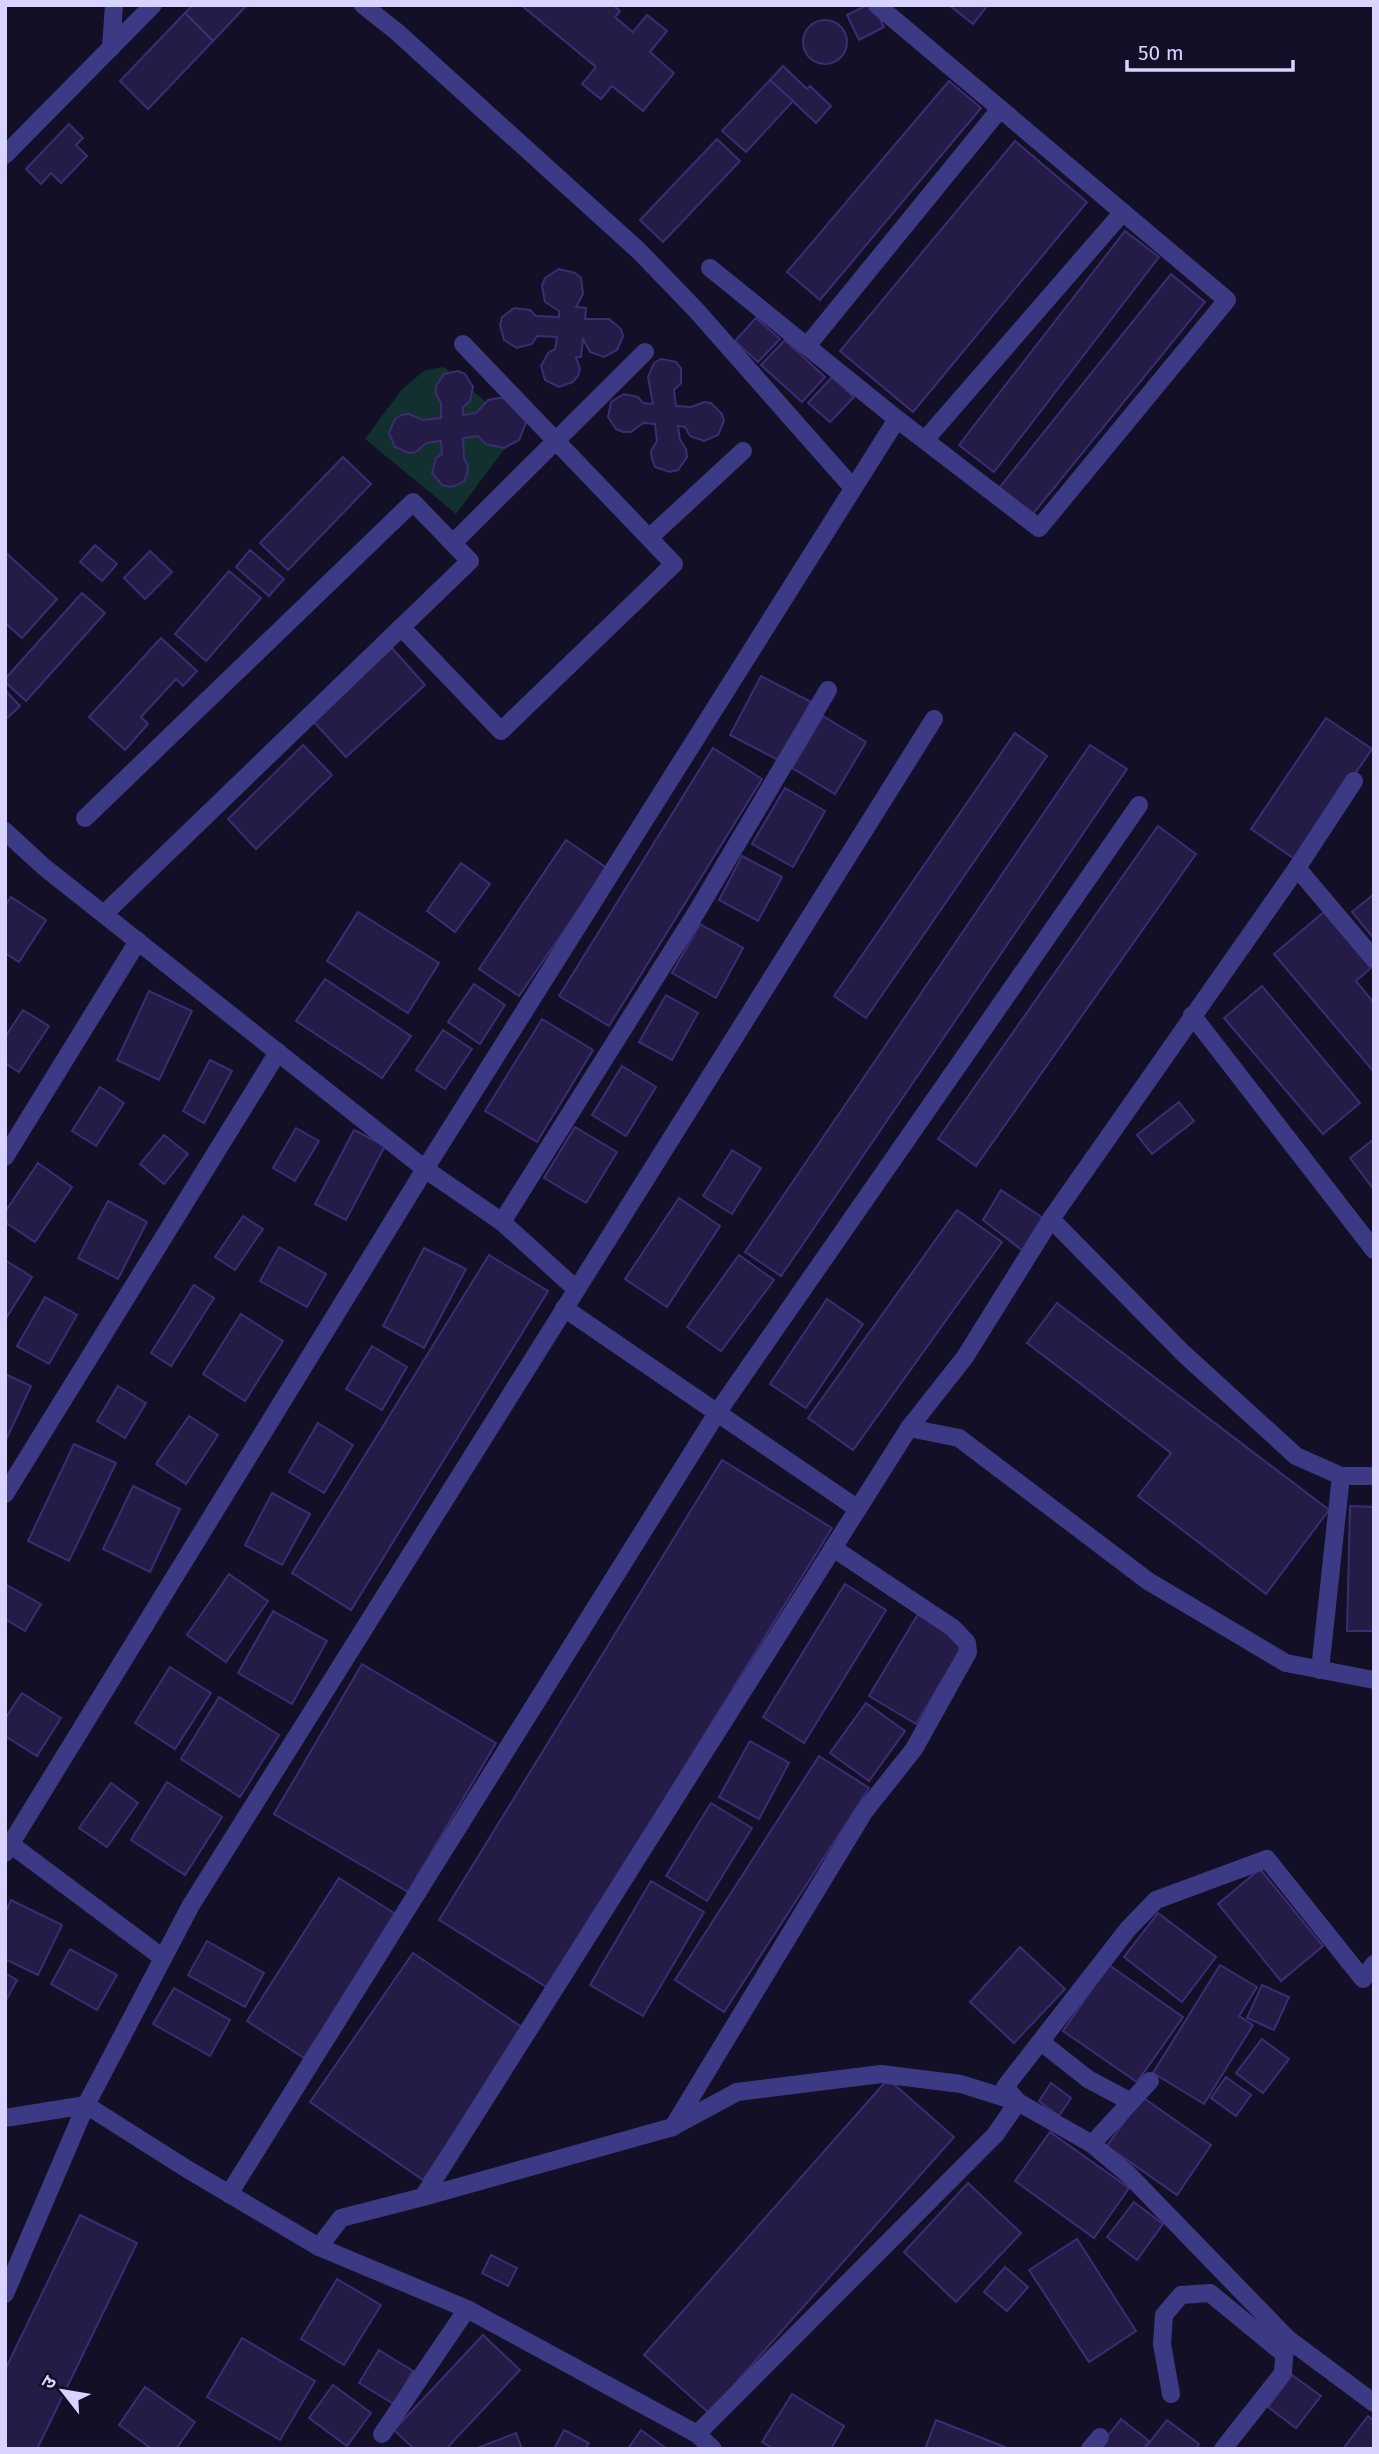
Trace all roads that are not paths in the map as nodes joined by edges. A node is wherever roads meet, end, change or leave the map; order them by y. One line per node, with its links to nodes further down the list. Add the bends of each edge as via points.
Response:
1 (114, 5): 5 (street)
2 (153, 5): 5 (street)
3 (363, 5): 17 (street, via 639,251)
4 (877, 5): 6 (street)
5 (111, 48): 7 (street)
6 (1000, 109): 8 (street); 11 (street)
7 (5, 155)
8 (1123, 212): 14 (street); 14 (street, via 1227,300 1039,528)
9 (710, 268): 11 (street)
10 (463, 344): 15 (street)
11 (807, 346): 13 (street)
12 (645, 352): 15 (street)
13 (897, 419): 14 (street); 17 (street)
14 (925, 440)
15 (556, 441): 18 (street); 19 (street)
16 (743, 450): 18 (street)
17 (853, 488): 34 (street)
18 (649, 538): 20 (street, via 674,564 500,731)
19 (453, 543): 20 (street, via 470,561); 25 (street, via 413,502)
20 (401, 627): 28 (street)
21 (828, 690): 36 (street)
22 (934, 719): 38 (street)
23 (1354, 781): 27 (street)
24 (1139, 805): 40 (street)
25 (85, 818)
26 (9, 841): 28 (street)
27 (1297, 868): 30 (street); 31 (street)
28 (104, 914): 29 (street)
29 (138, 941): 32 (street); 33 (street)
30 (1374, 959)
31 (1192, 1015): 35 (street); 37 (street)
32 (278, 1052): 34 (street); 44 (street)
33 (5, 1157)
34 (425, 1169): 36 (street); 49 (street)
35 (1051, 1219): 41 (street, via 965,1357); 42 (street, via 1183,1353 1296,1456)
36 (502, 1222): 38 (street)
37 (1374, 1250)
38 (576, 1289): 39 (street)
39 (564, 1308): 40 (street); 50 (street, via 198,1893)
40 (717, 1413): 45 (street); 60 (street)
41 (909, 1428): 45 (street); 47 (street, via 959,1438 1147,1581 1286,1663)
42 (1341, 1476): 43 (street); 47 (street)
43 (1374, 1476)
44 (5, 1493)
45 (858, 1509): 46 (street)
46 (834, 1548): 58 (street, via 953,1628 967,1643 968,1652 914,1749 864,1812); 61 (street)
47 (1320, 1670): 48 (street)
48 (1374, 1680)
49 (7, 1845): 50 (street)
50 (163, 1958): 56 (street)
51 (1374, 1964): 52 (street, via 1363,1979 1268,1858 1156,1900)
52 (1041, 2042): 54 (street, via 1088,2079); 55 (street, via 1005,2087)
53 (1150, 2081): 54 (street)
54 (1129, 2101): 59 (street)
55 (1018, 2102): 58 (street, via 961,2084 881,2074 737,2092); 59 (street); 69 (street, via 995,2136)
56 (86, 2105): 57 (street); 60 (street); 63 (street)
57 (5, 2118)
58 (673, 2127): 61 (street)
59 (1092, 2144): 65 (street, via 1129,2175)
60 (229, 2194): 62 (street)
61 (423, 2197): 62 (street, via 341,2218)
62 (319, 2247): 64 (street)
63 (5, 2294)
64 (467, 2309): 68 (street); 69 (street)
65 (1286, 2346): 66 (street, via 1210,2292 1181,2295 1164,2315 1163,2324 1161,2344); 67 (street); 71 (street, via 1283,2373)
66 (1171, 2394)
67 (1374, 2403)
68 (383, 2434)
69 (697, 2434): 70 (street)
70 (713, 2449)
71 (1223, 2449)

